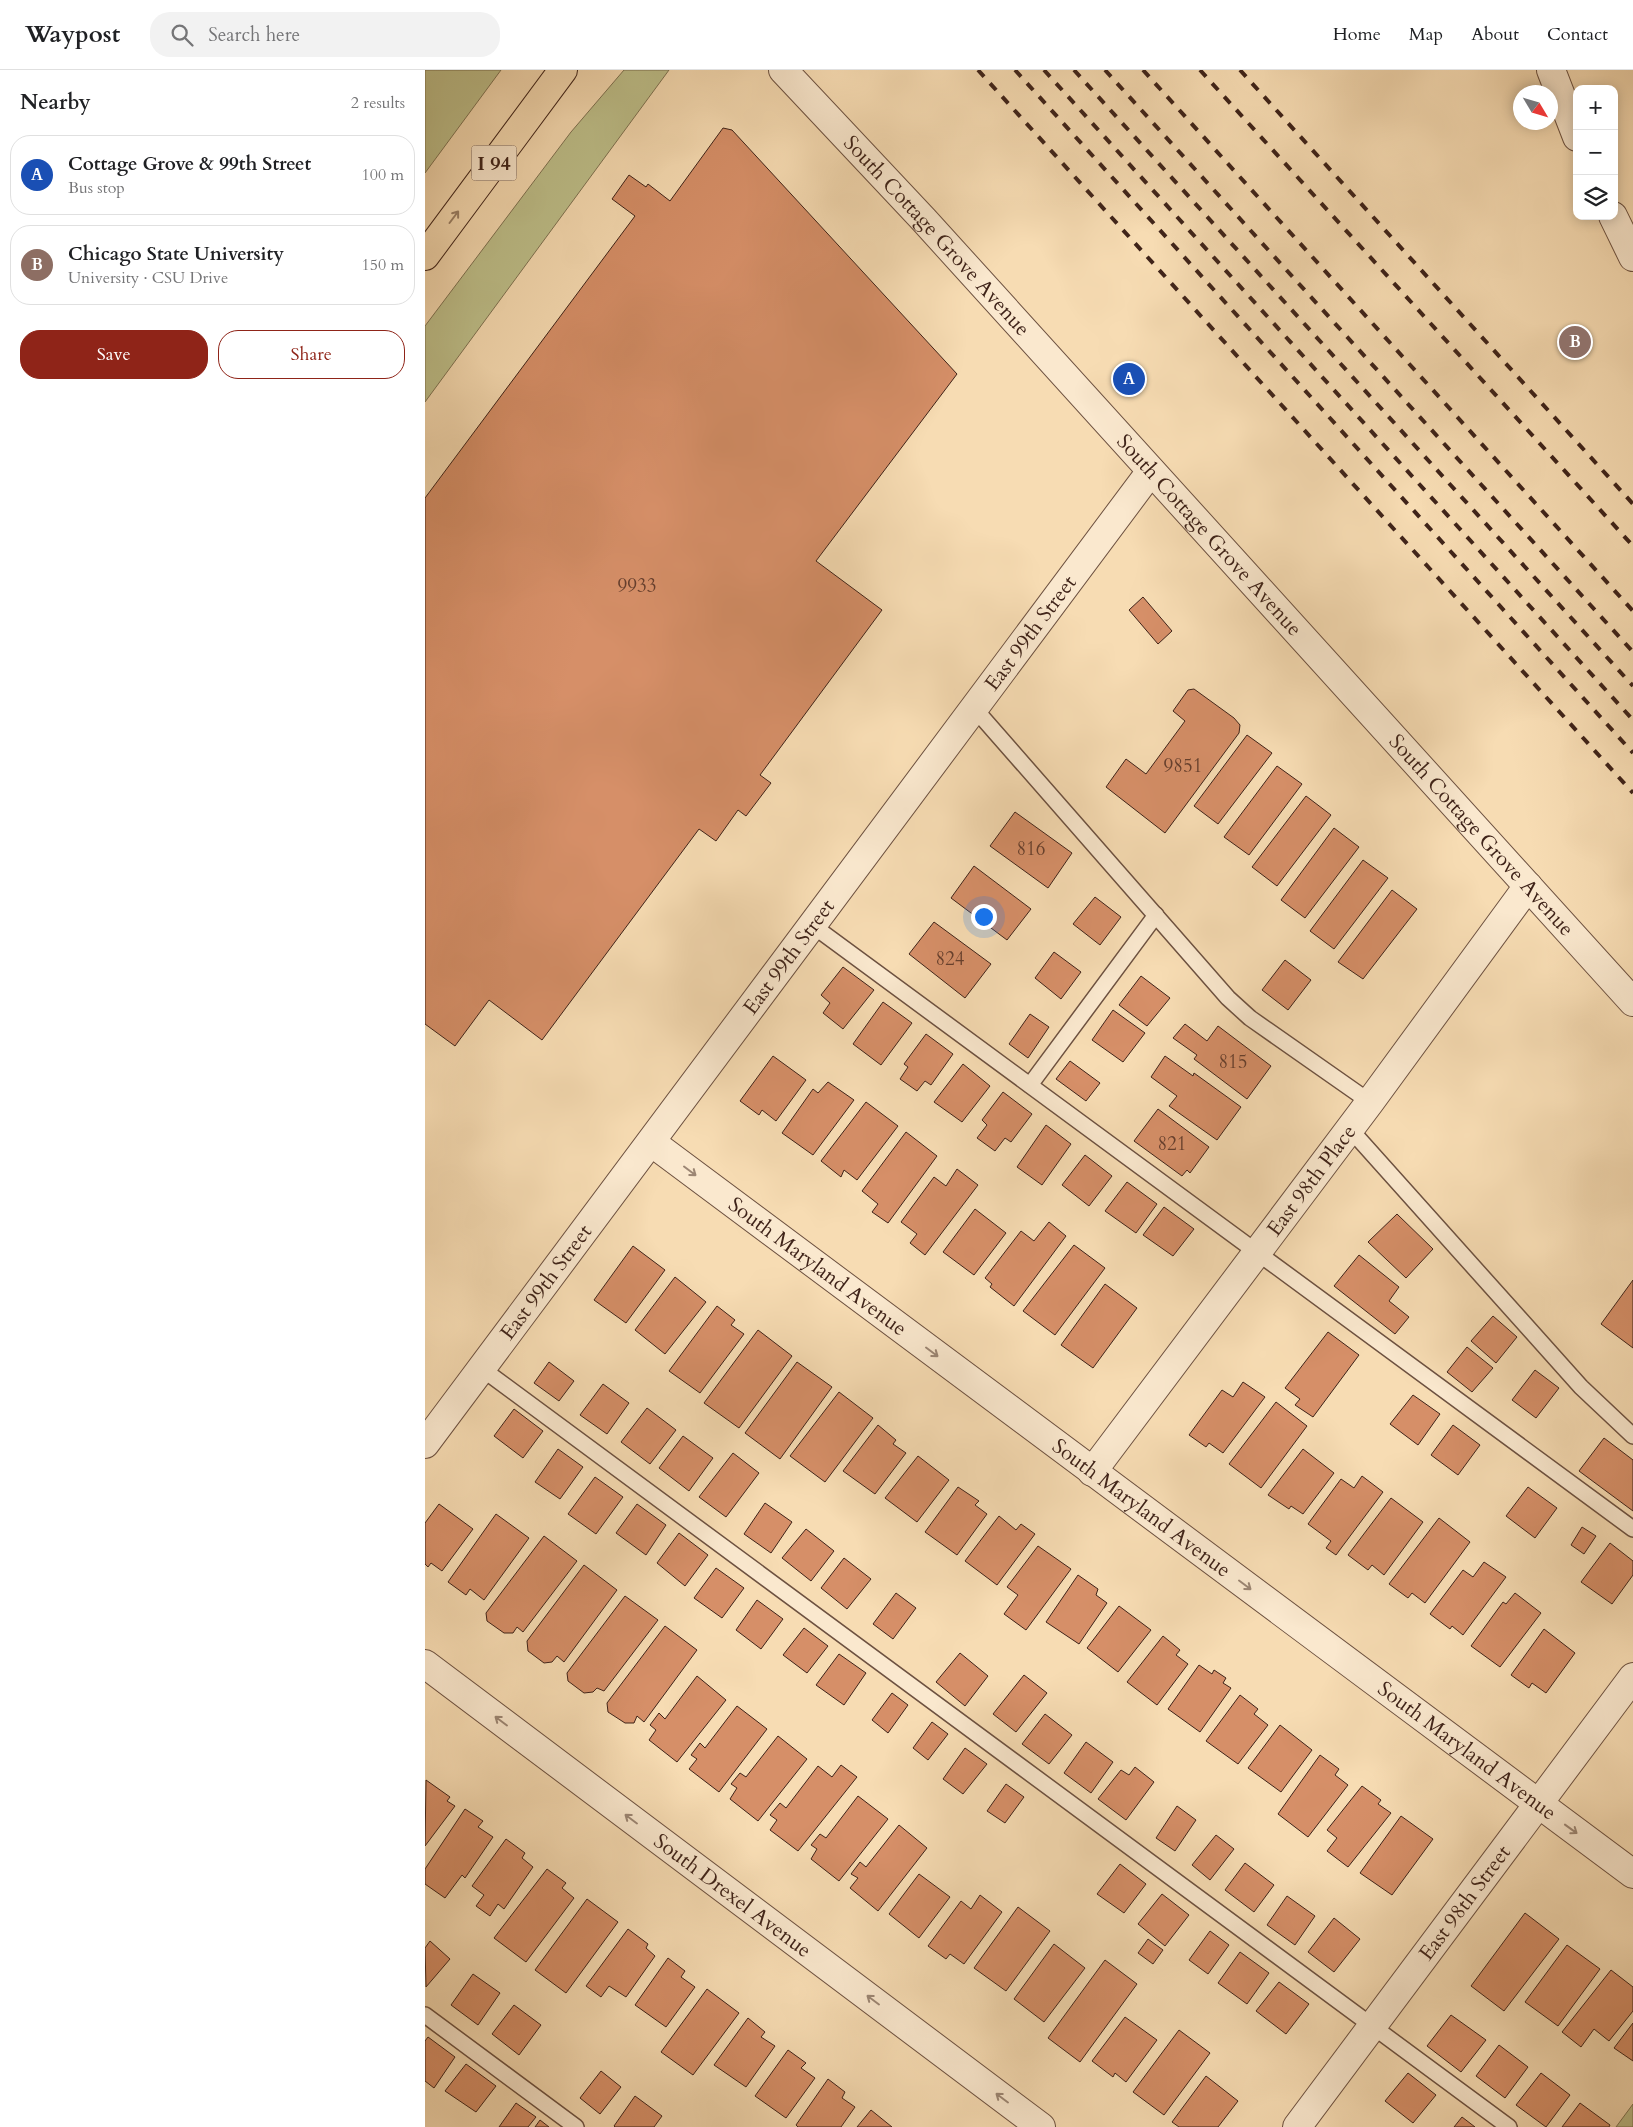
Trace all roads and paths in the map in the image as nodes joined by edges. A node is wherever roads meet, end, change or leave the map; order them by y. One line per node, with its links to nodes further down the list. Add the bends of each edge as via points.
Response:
1 (563, 70): 6 (highway, I 94, one-way to 1)
2 (783, 70): 8 (street, South Cottage Grove Avenue)
3 (1551, 70): 4 (street)
4 (1574, 130)
5 (1615, 220): 7 (street)
6 (425, 256)
7 (1633, 257)
8 (1151, 471): 9 (street, East 99th Street); 10 (street, South Cottage Grove Avenue)
9 (974, 708): 11 (lane); 12 (street, East 99th Street)
10 (1528, 886): 13 (street, South Cottage Grove Avenue); 15 (street, East 98th Place)
11 (1156, 915): 14 (lane); 15 (lane, via 1228,998 1250,1018)
12 (812, 925): 14 (lane); 17 (street, East 99th Street)
13 (1633, 1002)
14 (1030, 1085): 18 (lane)
15 (1370, 1102): 16 (street, East 98th Place)
16 (1350, 1129): 18 (street, East 98th Place); 20 (lane, via 1581,1387)
17 (651, 1142): 19 (street, East 99th Street); 22 (street, South Maryland Avenue, one-way to 22)
18 (1257, 1252): 22 (street, East 98th Place); 23 (lane)
19 (481, 1368): 21 (street, East 99th Street); 29 (lane)
20 (1633, 1436)
21 (425, 1444)
22 (1092, 1472): 26 (street, South Maryland Avenue, one-way to 26)
23 (1633, 1529)
24 (425, 1664): 31 (street, South Drexel Avenue, one-way to 24)
25 (1633, 1677): 26 (street, East 98th Street)
26 (1538, 1804): 27 (street, South Maryland Avenue, one-way to 27); 29 (street, East 98th Street)
27 (1633, 1874)
28 (425, 2016): 30 (lane)
29 (1372, 2026): 32 (street, East 98th Street); 33 (lane)
30 (576, 2127)
31 (1041, 2127)
32 (1297, 2127)
33 (1509, 2127)

